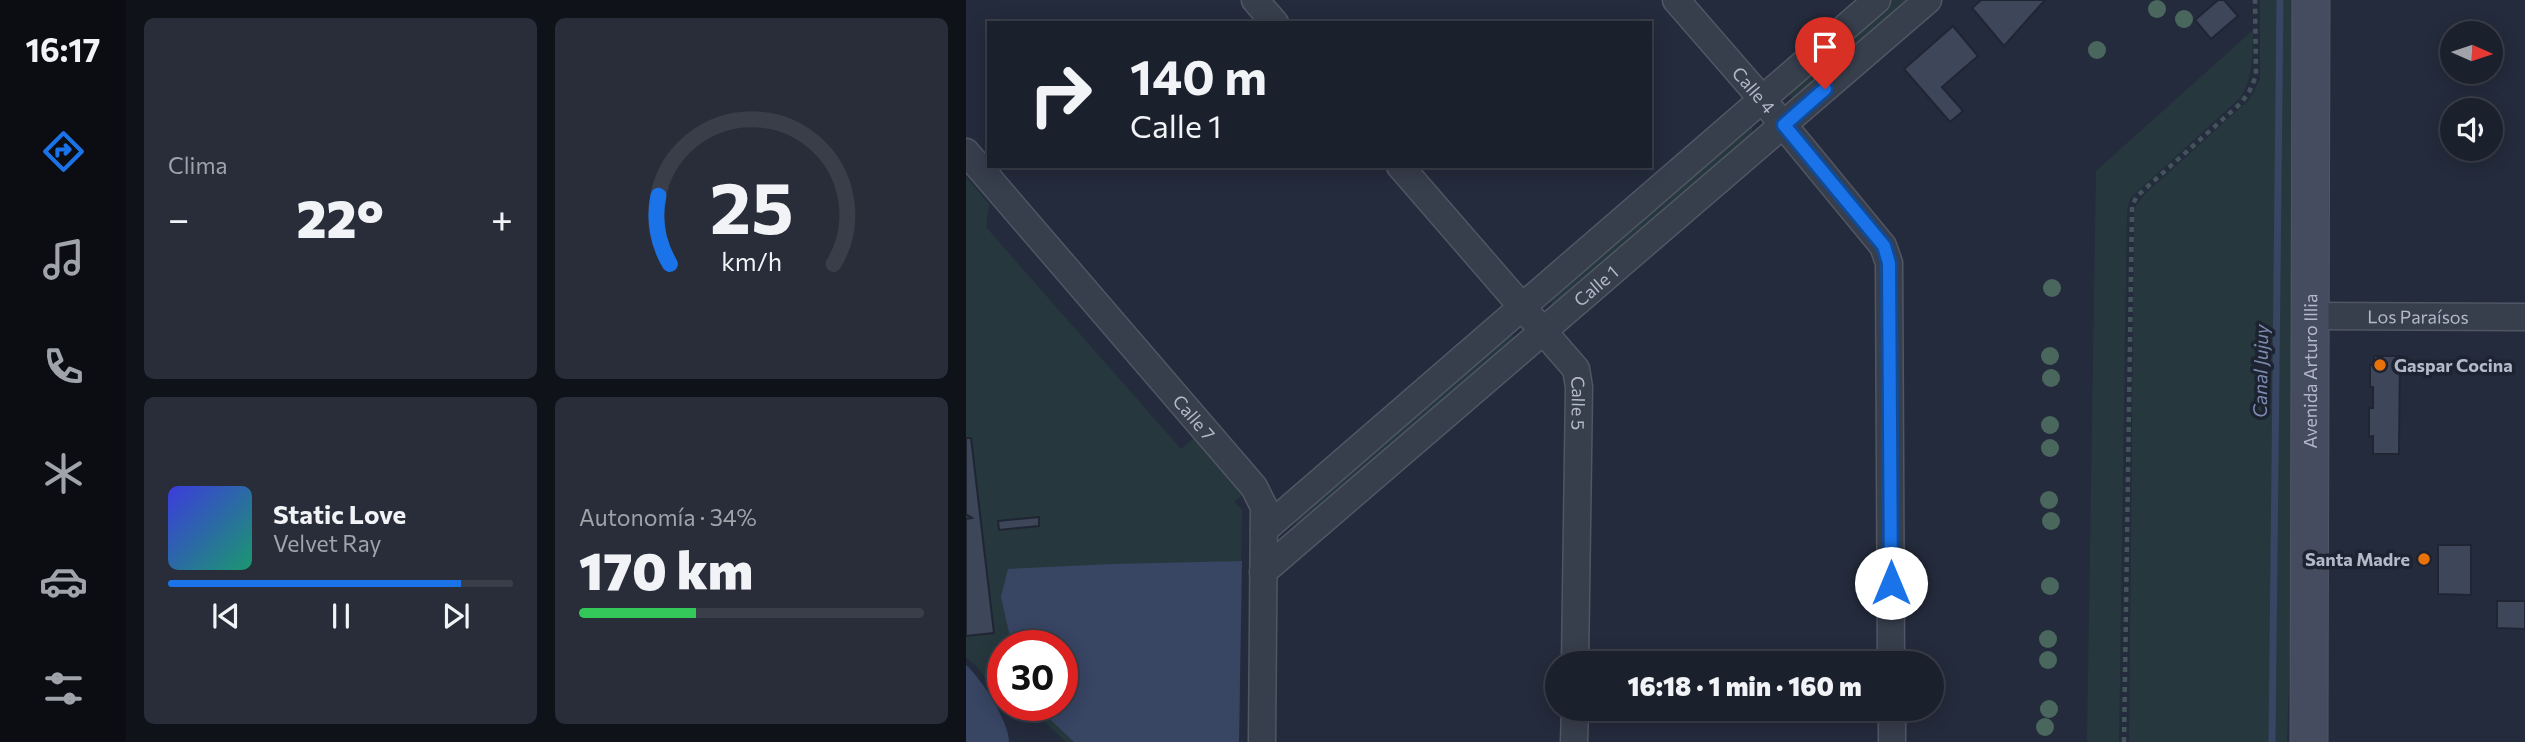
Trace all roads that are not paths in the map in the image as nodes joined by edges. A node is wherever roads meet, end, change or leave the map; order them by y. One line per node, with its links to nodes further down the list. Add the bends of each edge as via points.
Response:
1 (1255, 0): 6 (street)
2 (1676, 0): 7 (street, Calle 4)
3 (1877, 0): 7 (street, Calle 1)
4 (1928, 0): 8 (street, Calle 1)
5 (2311, 0): 12 (main road, Avenida Arturo Illia)
6 (1273, 21)
7 (1762, 99): 8 (street, Calle 4); 11 (street, Calle 1)
8 (1784, 125): 14 (street, Calle 1); 18 (street, Calle 4, via 1884,246 1889,263)
9 (966, 152): 15 (street, Calle 7, via 1254,487 1264,507)
10 (1402, 168): 11 (street, Calle 5)
11 (1523, 307): 14 (street, Calle 5); 15 (street, Calle 1)
12 (2310, 316): 13 (street, Los Paraísos); 24 (main road, Avenida Arturo Illia)
13 (2525, 317)
14 (1544, 331): 16 (street, Calle 1); 17 (street, Calle 5, via 1576,369 1579,387)
15 (1264, 530): 16 (street, Calle 7)
16 (1263, 572): 21 (street, Calle 7)
17 (1575, 651)
18 (1891, 651)
19 (1575, 721): 22 (street)
20 (1892, 721): 23 (street)
21 (1262, 742)
22 (1574, 742)
23 (1892, 742)
24 (2309, 742)

